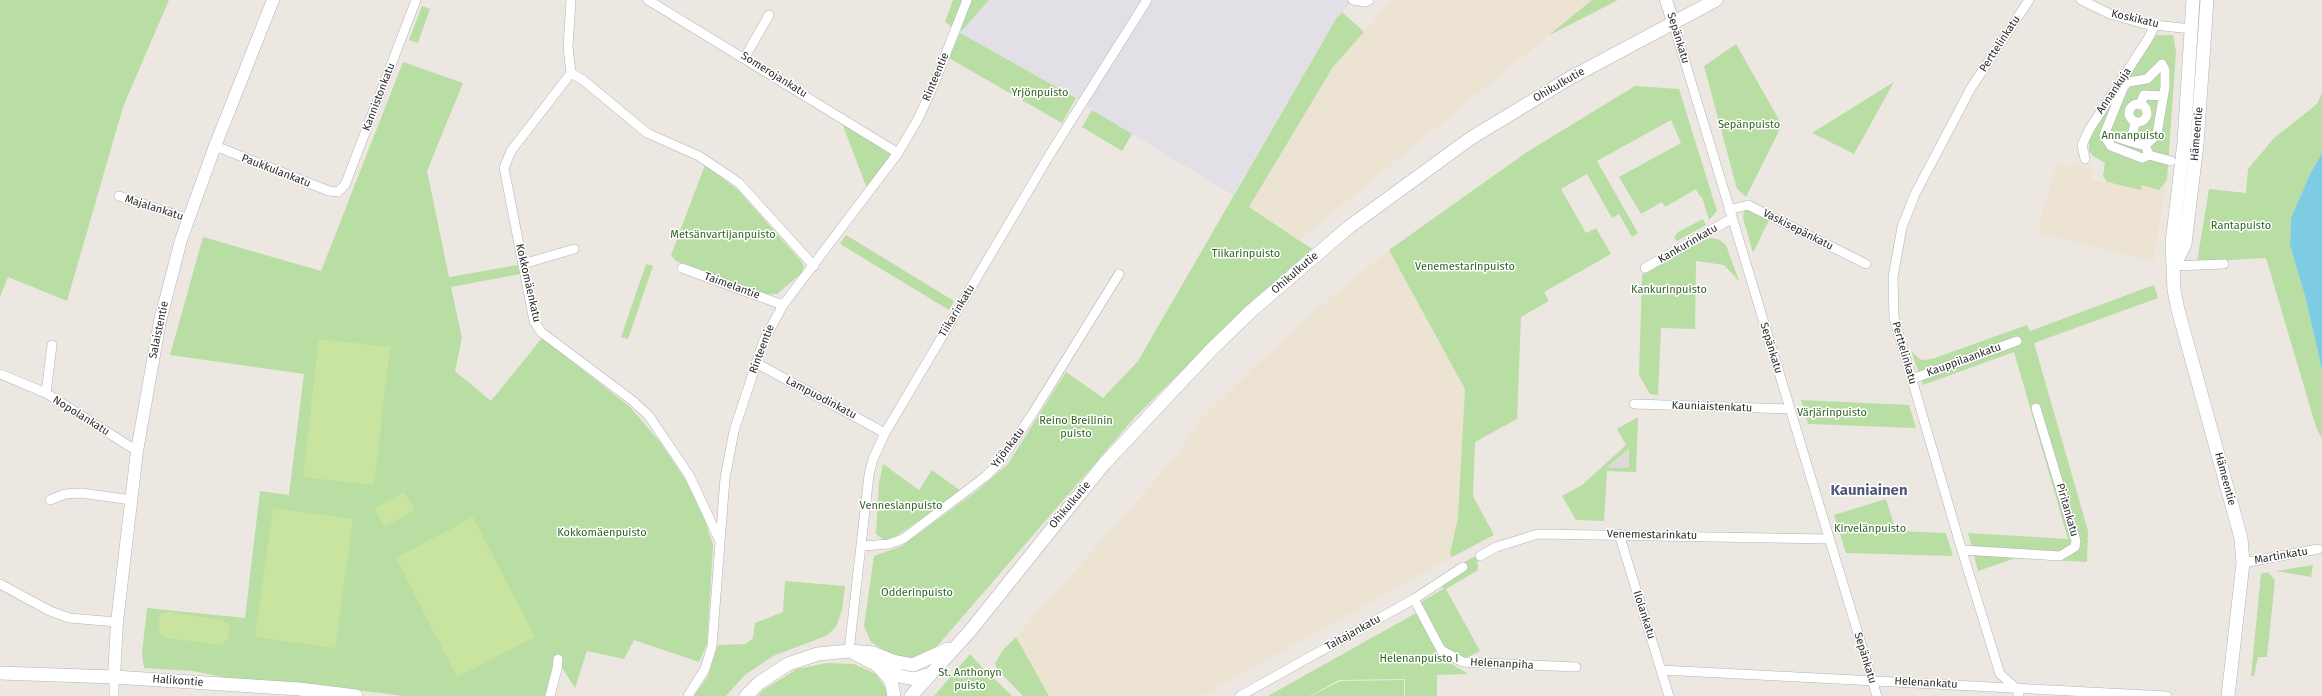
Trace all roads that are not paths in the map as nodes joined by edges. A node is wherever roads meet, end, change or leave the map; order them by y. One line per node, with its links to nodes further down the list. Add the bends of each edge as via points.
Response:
1 (273, 0): 29 (street, Salaistentie)
2 (416, 0): 34 (street, Kannistonkatu, via 345,185)
3 (571, 0): 20 (street, via 568,47)
4 (648, 0): 19 (street, Somerojankatu)
5 (967, 0): 30 (street, Rinteentie, via 934,84 918,119)
6 (1146, 0): 57 (street, Tiikarinkatu, via 1050,154)
7 (1353, 0): 8 (street)
8 (1369, 0)
9 (1666, 0): 16 (street, Sepänkatu)
10 (1716, 0): 16 (main road, Ohikulkutie)
11 (2029, 0): 52 (street, Perttelinkatu, via 1971,88 1915,194 1902,227 1893,277 1894,318)
12 (2081, 0): 17 (street, Koskikatu, via 2110,14)
13 (2193, 0): 18 (main road, Hämeentie)
14 (2207, 0): 43 (main road, Hämeentie, via 2197,144 2187,229 2185,244)
15 (769, 15): 19 (street)
16 (1673, 22): 36 (street, Sepänkatu); 73 (main road, Ohikulkutie, via 1570,78 1471,138 1349,227 1257,306 1210,351 1104,464)
17 (2155, 25): 18 (street, Koskikatu); 32 (street, Annankuja, via 2089,130 2082,145)
18 (2192, 29): 43 (main road, Hämeentie, via 2184,142 2172,243)
19 (745, 57): 30 (street, Somerojankatu)
20 (571, 73): 39 (street, Kokkomäenkatu, via 511,151 504,168); 42 (street, via 647,133 699,156 739,183)
21 (2163, 96): 22 (street, via 2143,96); 24 (street); 26 (street, via 2165,70 2162,64 2147,79 2128,82 2124,86)
22 (2140, 105): 23 (street, via 2145,108); 25 (street, via 2132,107 2130,113)
23 (2147, 114): 24 (street); 25 (street, via 2144,120)
24 (2160, 116): 28 (street, via 2157,134)
25 (2135, 122): 27 (street)
26 (2104, 135): 27 (street); 31 (street, via 2111,146 2121,151 2142,158)
27 (2131, 142): 28 (street)
28 (2145, 144): 31 (street)
29 (215, 146): 34 (street, Paukkulankatu, via 329,191); 37 (street, Salaistentie)
30 (898, 153): 42 (street, Rinteentie)
31 (2149, 154): 33 (street)
32 (2085, 160)
33 (2171, 161)
34 (338, 192)
35 (119, 196): 37 (street, Majalankatu)
36 (1730, 215): 40 (street, Vaskisepänkatu, via 1748,204); 45 (street, Kankurinkatu); 56 (street, Sepänkatu)
37 (189, 219): 58 (street, Salaistentie, via 160,321)
38 (574, 249): 39 (street)
39 (523, 264): 63 (street, Kokkomäenkatu, via 537,327 649,416 689,474)
40 (1866, 264)
41 (2224, 264): 43 (street)
42 (814, 266): 47 (street, Rinteentie)
43 (2174, 266): 68 (main road, Hämeentie, via 2174,290 2178,310 2241,538)
44 (682, 268): 47 (street, Taimelantie)
45 (1645, 268)
46 (1119, 274): 64 (street, Yrjönkatu, via 999,463 986,476 902,539 882,545)
47 (783, 305): 50 (street, Rinteentie, via 764,340)
48 (2017, 341): 52 (street, Kauppilaankatu)
49 (52, 345): 53 (street, Nopolankatu)
50 (756, 363): 57 (street, Lampuodinkatu); 63 (street, Rinteentie, via 734,431 725,478)
51 (0, 374): 53 (street)
52 (1912, 379): 66 (street, Perttelinkatu)
53 (46, 393): 58 (street, Nopolankatu)
54 (1634, 404): 56 (street, Kauniaistenkatu)
55 (2036, 408): 66 (street, Piritankatu, via 2076,541 2075,547 2060,556)
56 (1790, 409): 62 (street, Sepänkatu)
57 (885, 433): 64 (street, Tiikarinkatu, via 869,475)
58 (137, 451): 60 (street, Salaistentie)
59 (50, 500): 60 (street, via 65,494 81,493)
60 (132, 500): 72 (street, Salaistentie)
61 (1618, 534): 62 (street, Venemestarinkatu); 67 (street, Venemestarinkatu, via 1538,534 1496,547); 78 (street, Ilolankatu)
62 (1828, 539): 82 (street, Sepänkatu)
63 (720, 540): 88 (street, Rinteentie, via 712,646 705,669)
64 (863, 546): 74 (street, Tiikarinkatu)
65 (2318, 549): 68 (street, Martinkatu)
66 (1962, 550): 83 (street, Perttelinkatu, via 2000,674)
67 (1480, 556)
68 (2243, 563): 96 (main road, Hämeentie)
69 (1463, 567): 71 (street, Taitajankatu)
70 (0, 584): 72 (street, via 50,611 69,618)
71 (1414, 599): 77 (street, Helenanpiha, via 1441,650 1463,662); 92 (street, Taitajankatu)
72 (117, 622): 81 (street, Salaistentie)
73 (957, 644): 74 (main road, via 933,658 913,665 873,653); 80 (main road, Ohikulkutie)
74 (849, 651): 76 (main road); 89 (main road, via 818,654 788,664 759,683)
75 (558, 659): 87 (street)
76 (877, 665): 80 (main road, via 900,676 914,679); 90 (main road, via 891,680)
77 (1576, 667)
78 (1661, 670): 82 (street, Helenankatu); 93 (street, Ilolankatu)
79 (0, 673): 81 (main road, Halikontie)
80 (931, 674): 91 (main road, Ohikulkutie)
81 (114, 677): 84 (main road, Halikontie); 85 (street)
82 (1873, 681): 83 (street, Helenankatu); 94 (street, Sepänkatu)
83 (2018, 692): 95 (street, Helenankatu)
84 (299, 693): 86 (main road, Halikontie)
85 (114, 696)
86 (356, 696)
87 (550, 696)
88 (688, 696)
89 (746, 696)
90 (894, 696)
91 (911, 696)
92 (1240, 696)
93 (1669, 696)
94 (1877, 696)
95 (2167, 696)
96 (2228, 696)

